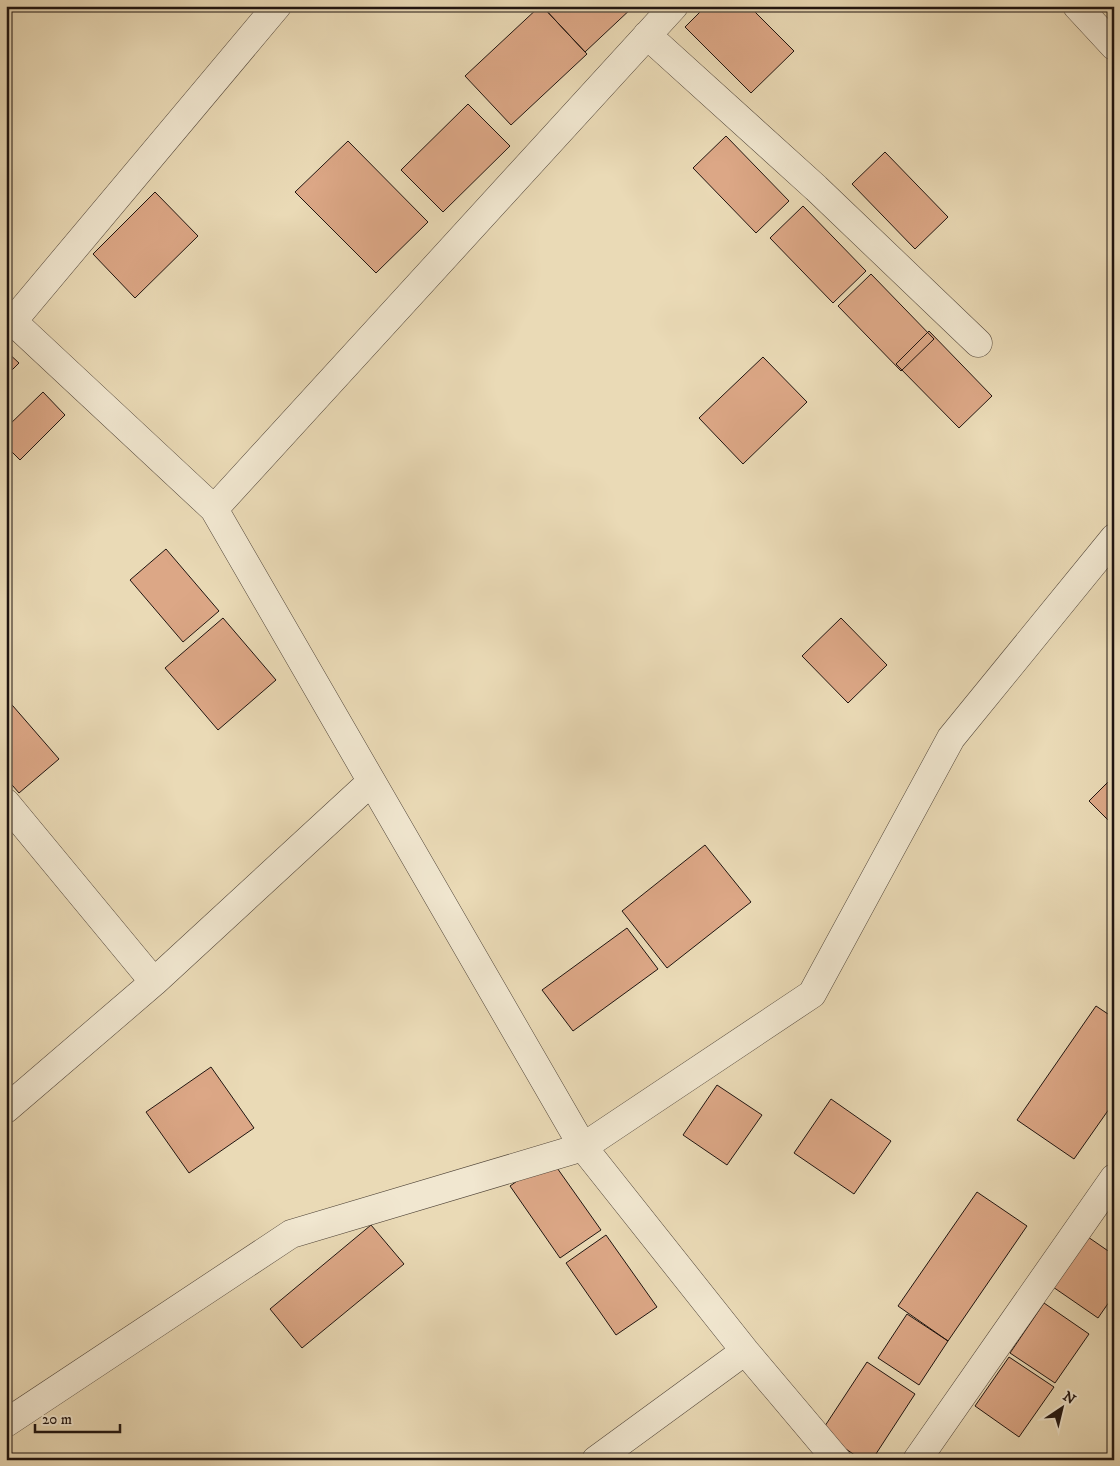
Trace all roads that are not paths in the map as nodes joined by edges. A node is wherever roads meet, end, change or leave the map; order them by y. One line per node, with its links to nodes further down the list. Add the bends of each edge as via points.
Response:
1 (277, 6): 6 (street)
2 (674, 6): 4 (street)
3 (1077, 6): 5 (street)
4 (647, 35): 7 (street, via 816,188); 8 (street)
5 (1114, 46)
6 (10, 318): 8 (street)
7 (978, 343)
8 (214, 509): 10 (street)
9 (1114, 538): 14 (street, via 951,738 812,994)
10 (371, 782): 12 (street); 14 (street)
11 (6, 803): 12 (street)
12 (154, 982): 13 (street)
13 (6, 1109)
14 (583, 1147): 16 (street); 17 (street, via 291,1234)
15 (1114, 1178): 20 (street)
16 (745, 1351): 18 (street); 19 (street)
17 (6, 1423)
18 (596, 1460)
19 (837, 1460)
20 (917, 1460)

